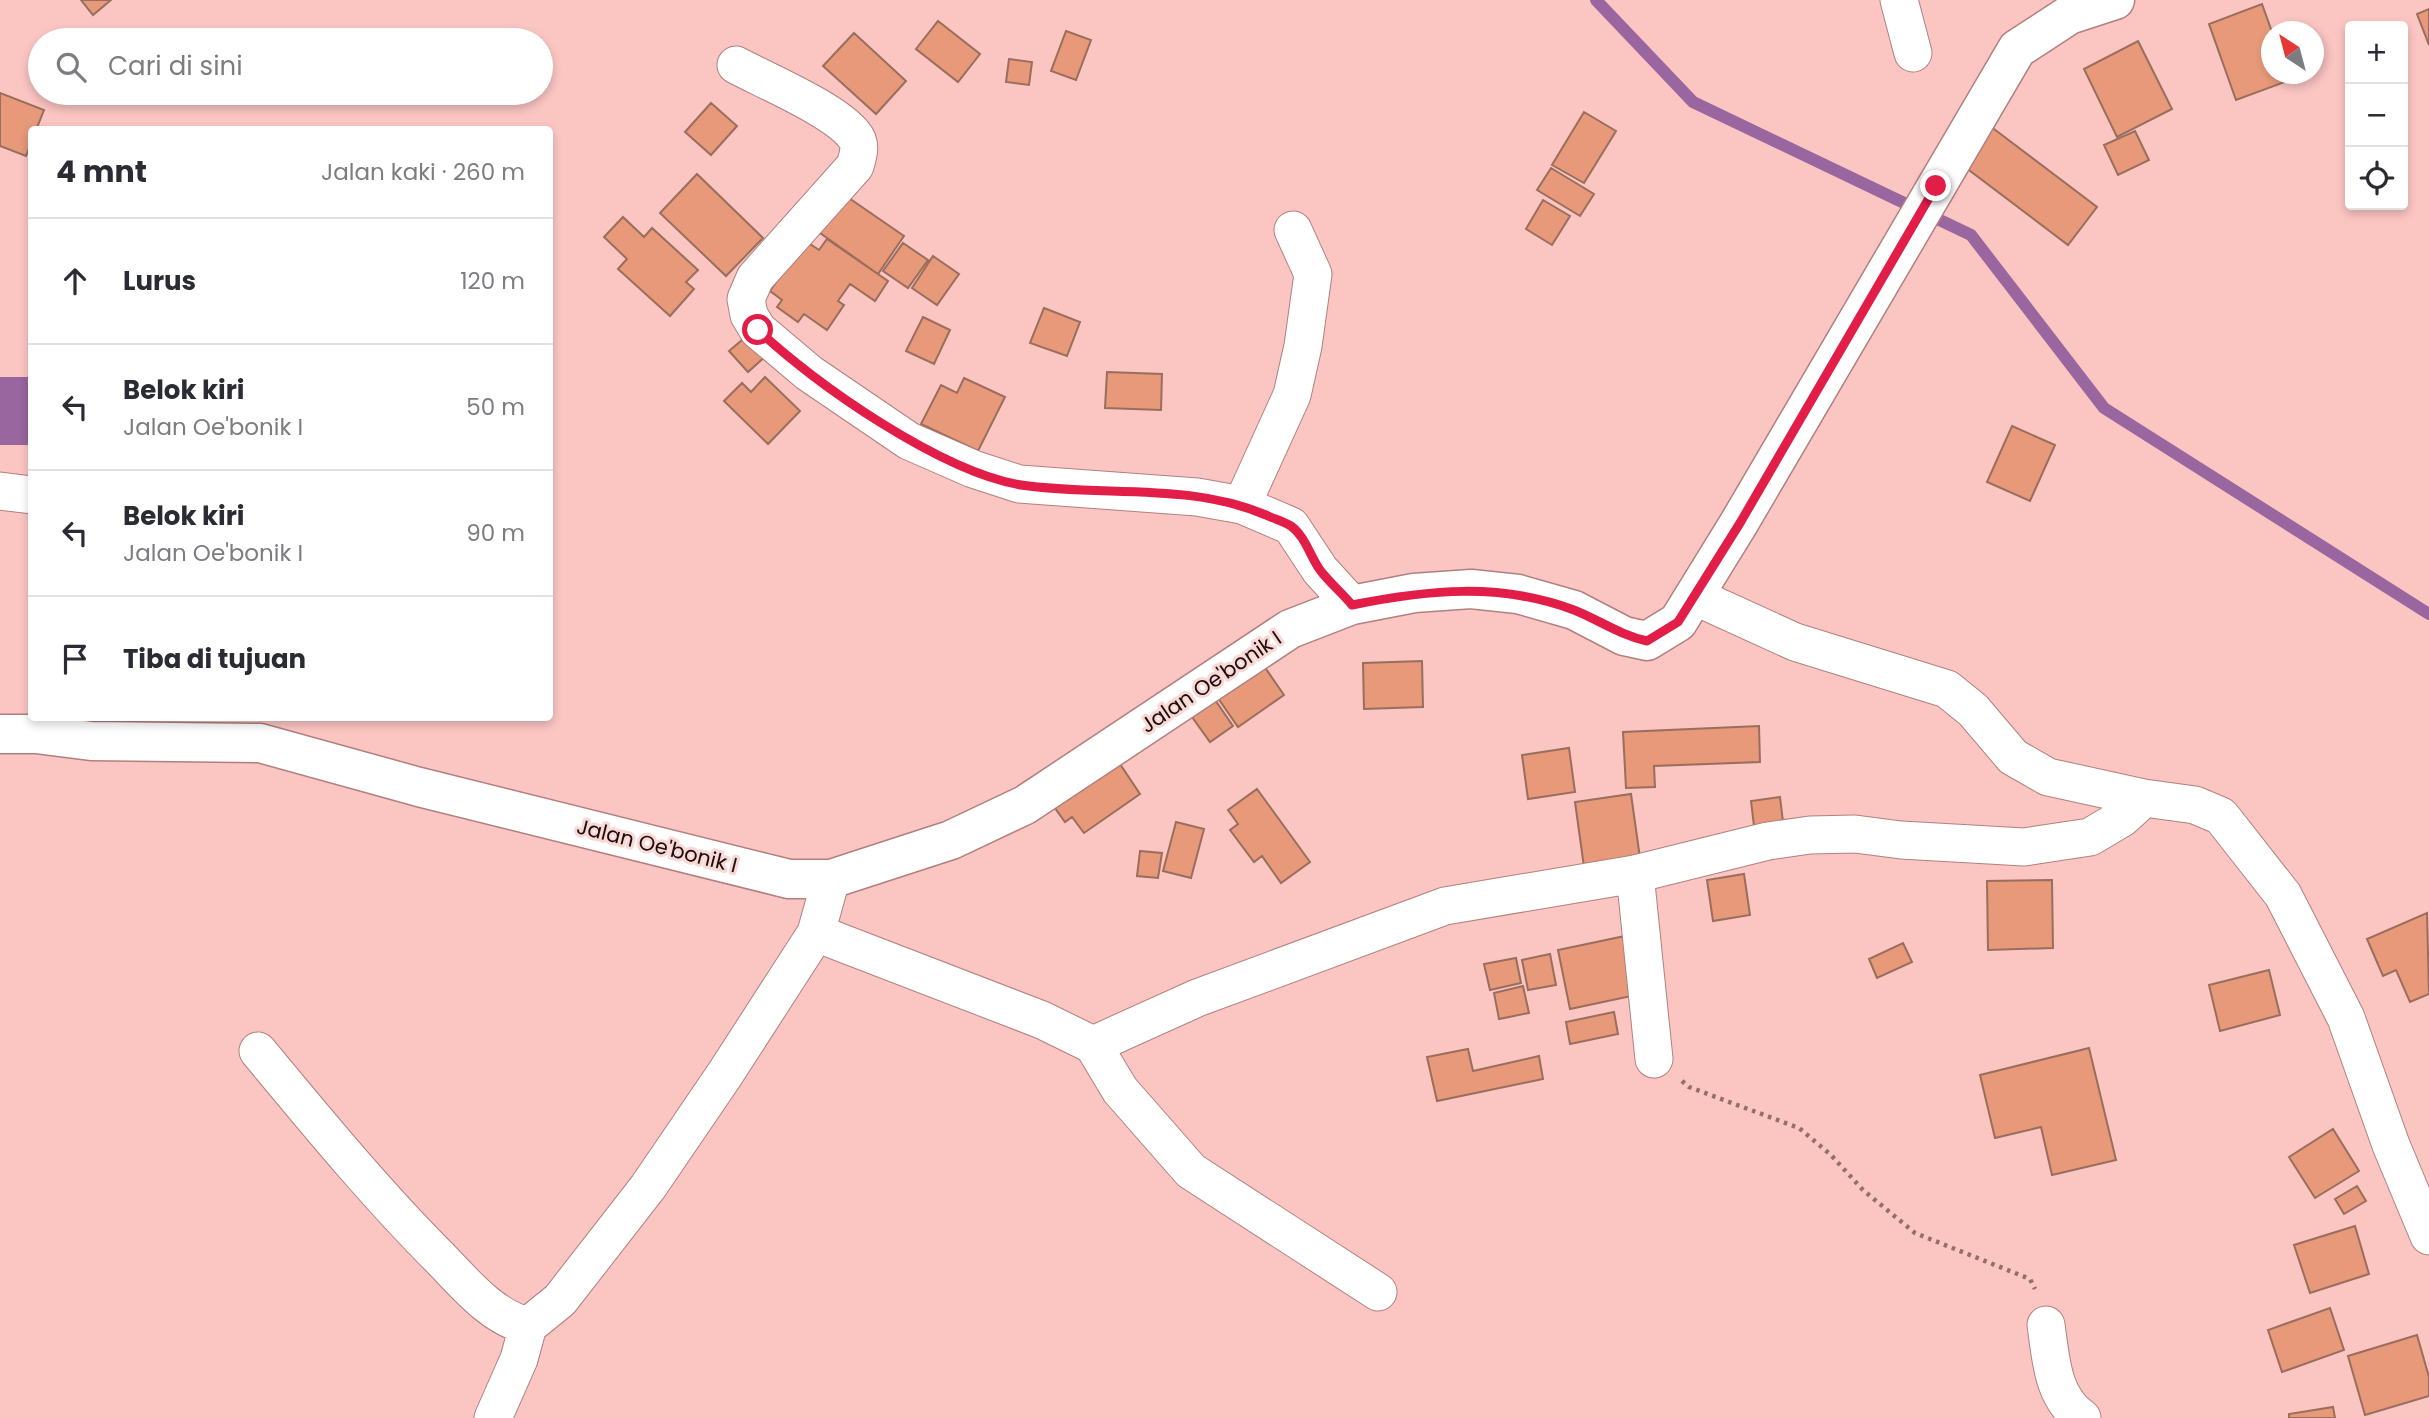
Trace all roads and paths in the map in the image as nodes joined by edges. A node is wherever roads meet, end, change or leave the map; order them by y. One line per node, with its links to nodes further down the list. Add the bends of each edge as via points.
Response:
1 (1899, 0): 3 (street)
2 (2115, 0): 9 (street, Jalan Oe'bonik I, via 2069,15 2017,49)
3 (1913, 53)
4 (736, 65): 8 (street, via 838,119 856,136 859,152 855,166 755,278 746,299 758,330 778,349 909,441 1007,481)
5 (1293, 230): 8 (street, via 1313,274 1303,346 1292,396)
6 (0, 491): 7 (street)
7 (28, 494)
8 (1242, 505): 10 (street, via 1291,526 1320,570)
9 (1694, 596): 10 (street, Jalan Oe'bonik I, via 1678,622 1647,641 1624,636 1574,610 1518,594 1471,589 1414,593); 12 (street, via 1795,642 1947,689 1973,710 2013,757 2048,777)
10 (1352, 605): 14 (street, Jalan Oe'bonik I, via 1290,629 1025,805 951,840)
11 (0, 734): 14 (street, Jalan Oe'bonik I, via 91,741 260,743 789,879)
12 (2144, 798): 13 (street, via 2090,837 2024,847 1855,834 1810,835); 19 (street, via 2195,805 2221,816 2283,895 2346,1018)
13 (1635, 874): 16 (street, via 1445,906 1197,998); 18 (street)
14 (831, 879): 15 (street)
15 (816, 933): 16 (street, via 1042,1020); 22 (street, via 648,1187 560,1300)
16 (1093, 1045): 20 (street, via 1120,1090 1191,1171)
17 (258, 1051): 22 (street, via 394,1212 482,1300 509,1322)
18 (1654, 1059): 21 (path, via 1689,1087 1799,1128 1915,1233 2030,1279 2043,1305)
19 (2429, 1236)
20 (1378, 1292)
21 (2046, 1325): 24 (street, via 2053,1378 2068,1408)
22 (527, 1326): 23 (street, via 519,1359)
23 (493, 1418)
24 (2082, 1418)

